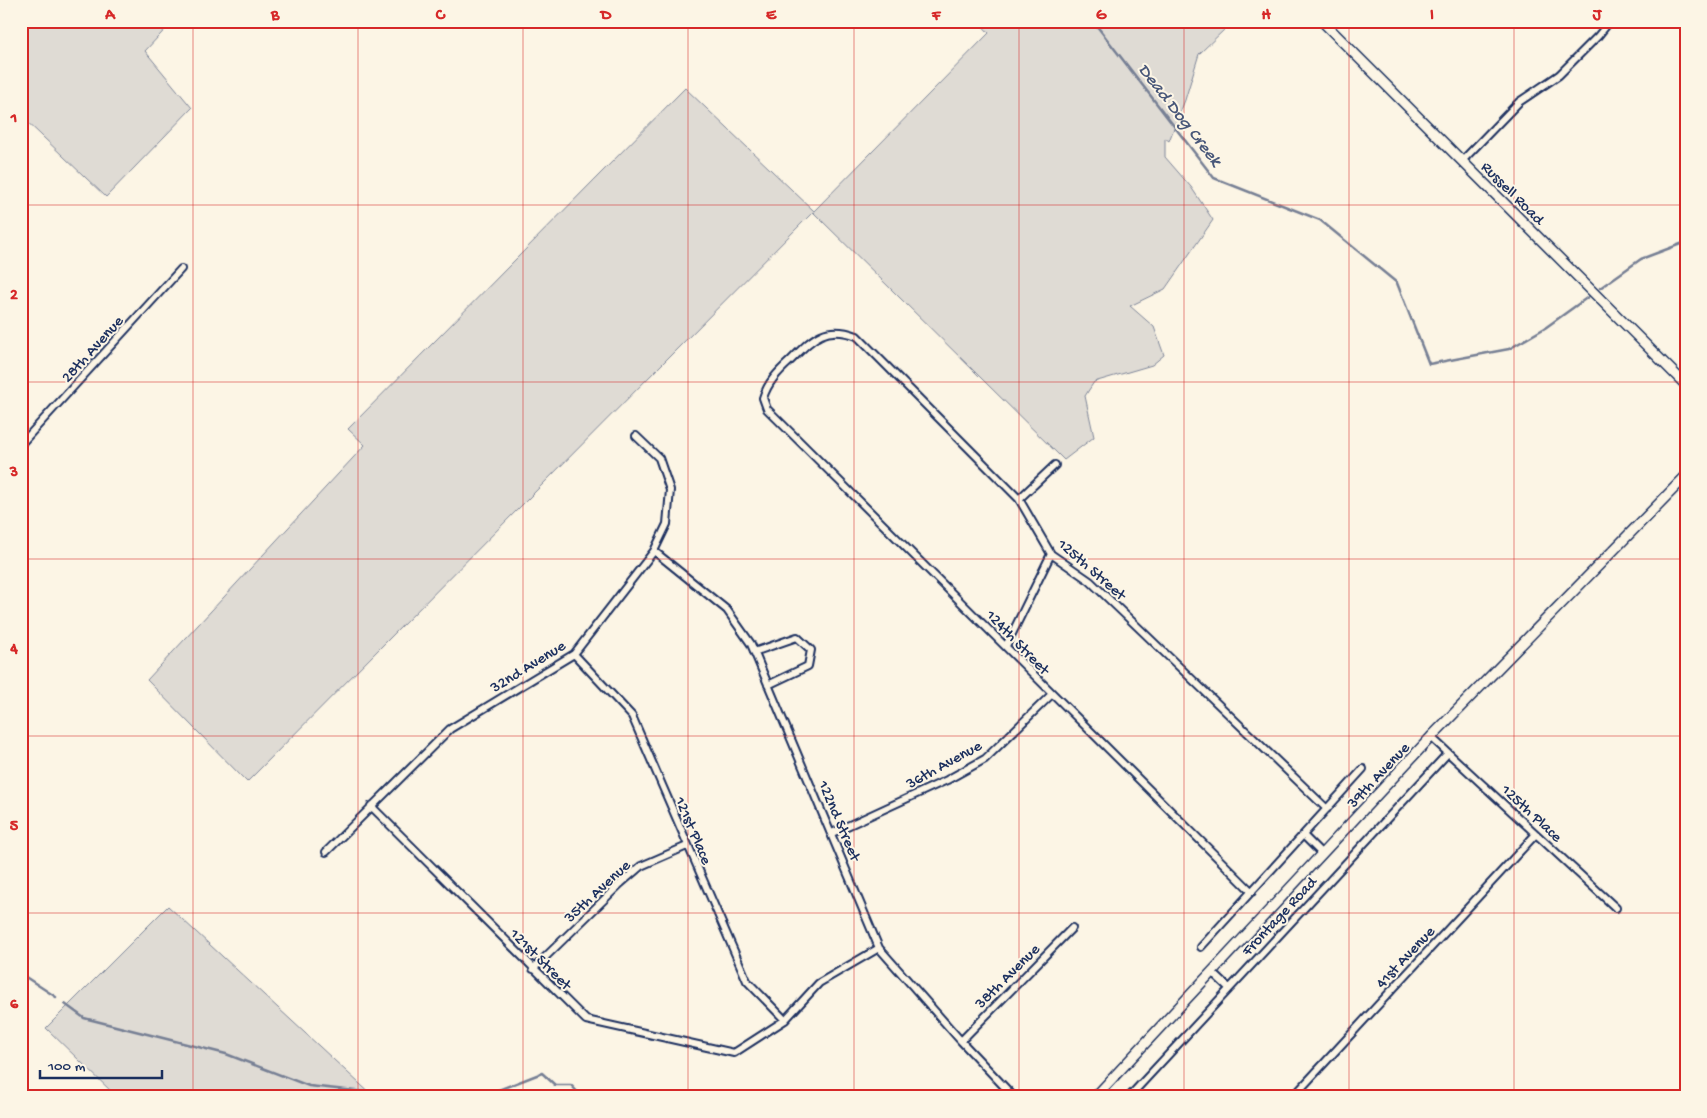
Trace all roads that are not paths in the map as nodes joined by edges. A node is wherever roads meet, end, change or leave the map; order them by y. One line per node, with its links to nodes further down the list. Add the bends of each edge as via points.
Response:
1 (1322, 21): 3 (main road, Russell Road)
2 (1610, 21): 3 (street, via 1559,75 1519,102)
3 (1462, 161): 5 (main road, Russell Road)
4 (181, 269): 8 (street, 28th Avenue)
5 (1686, 385)
6 (767, 409): 11 (street, 125th Street, via 763,398 767,385 811,339 843,331 857,336); 14 (street, 124th Street)
7 (636, 436): 12 (street, 32nd Avenue, via 659,458 670,490 667,524)
8 (21, 444)
9 (1055, 465): 11 (street)
10 (1686, 476): 19 (main road, 39th Avenue)
11 (1019, 499): 13 (street, 125th Street)
12 (654, 551): 15 (street, 122nd Street, via 727,610); 16 (street, 32nd Avenue)
13 (1051, 554): 14 (street); 23 (street, 125th Street, via 1090,581)
14 (1006, 646): 18 (street, 124th Street)
15 (754, 652): 17 (street, 122nd Street); 17 (street, via 797,637 811,650 808,666)
16 (574, 654): 22 (street, 32nd Avenue, via 450,729); 27 (street, 121st Place, via 632,716)
17 (768, 685): 24 (street, 122nd Street)
18 (1052, 694): 24 (street, 36th Avenue, via 985,759); 30 (street, 124th Street)
19 (1431, 737): 20 (street, 125th Place); 29 (main road, 39th Avenue)
20 (1448, 753): 25 (street, 125th Place); 37 (street, Frontage Road)
21 (1363, 769): 23 (street, 39th Avenue)
22 (371, 806): 28 (street, 32nd Avenue); 35 (street, 121st Street)
23 (1327, 809): 26 (street, 39th Avenue)
24 (832, 833): 34 (street, 122nd Street)
25 (1536, 834): 31 (street, 125th Place); 43 (street, 41st Avenue)
26 (1303, 835): 29 (street); 30 (street, 39th Avenue)
27 (687, 846): 35 (street, 35th Avenue, via 641,866); 38 (street, 121st Place, via 747,981)
28 (326, 852)
29 (1322, 854): 36 (main road, 39th Avenue)
30 (1252, 892): 33 (street, 39th Avenue)
31 (1616, 908)
32 (1072, 928): 39 (street, 38th Avenue)
33 (1201, 947)
34 (879, 948): 38 (street, via 819,983); 39 (street, 122nd Street)
35 (533, 969): 38 (street, 121st Street, via 586,1020 734,1053)
36 (1212, 972): 37 (street); 41 (main road, 39th Avenue)
37 (1229, 988): 42 (street, Frontage Road)
38 (785, 1020)
39 (961, 1041): 40 (street, 122nd Street)
40 (1014, 1097)
41 (1095, 1097)
42 (1129, 1097)
43 (1293, 1097)

